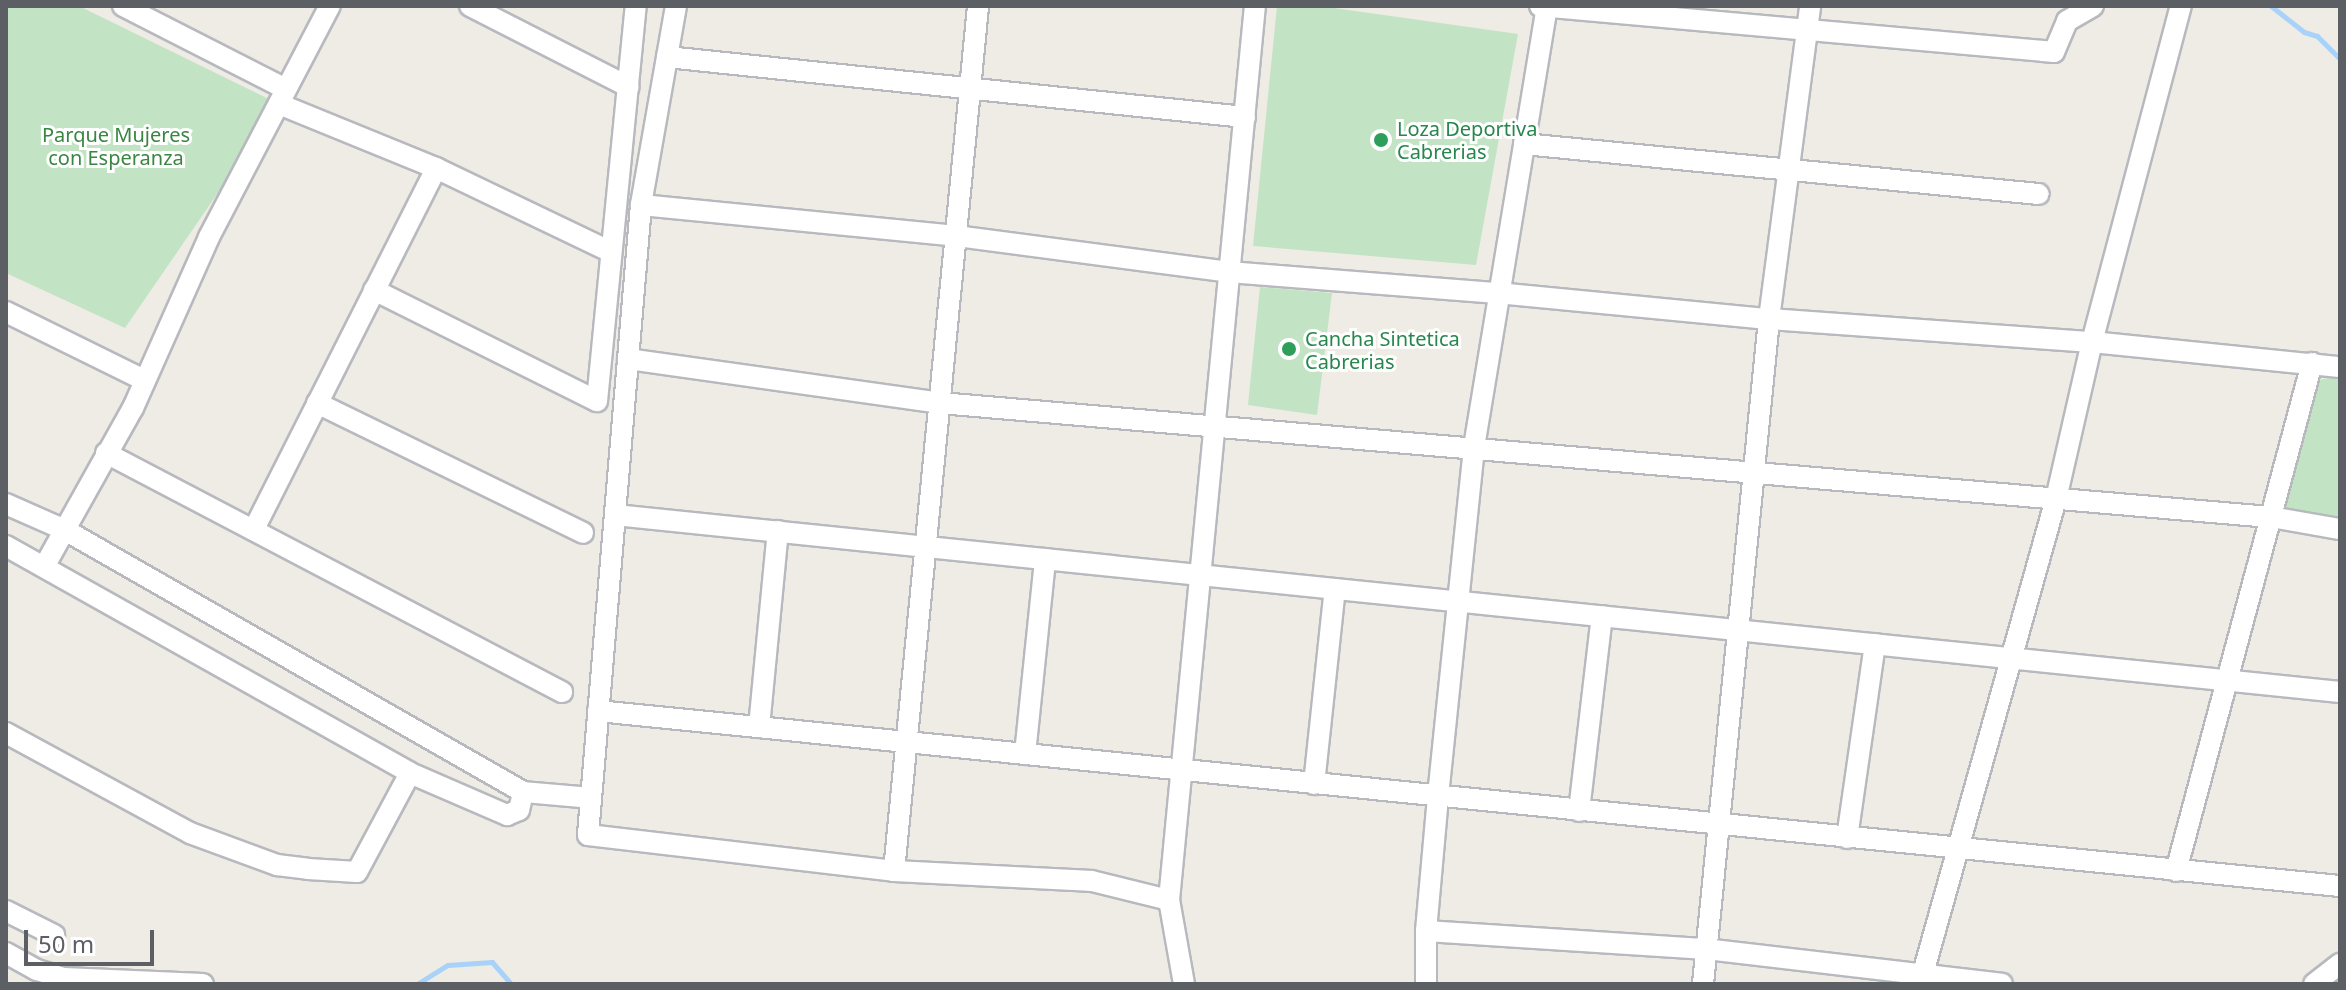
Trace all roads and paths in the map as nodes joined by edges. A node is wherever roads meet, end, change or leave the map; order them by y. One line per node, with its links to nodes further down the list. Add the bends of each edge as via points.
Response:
1 (330, 6): 17 (street)
2 (470, 6): 15 (street)
3 (636, 6): 15 (street)
4 (676, 6): 14 (street)
5 (978, 6): 16 (street)
6 (1255, 6): 18 (street)
7 (1540, 6): 8 (street)
8 (1547, 6): 13 (street); 19 (street)
9 (1810, 6): 13 (street)
10 (2093, 6): 13 (street, via 2067,21 2054,52)
11 (2181, 6): 31 (street)
12 (134, 8): 17 (street)
13 (1808, 30): 21 (street)
14 (667, 57): 16 (street); 23 (street)
15 (629, 87): 25 (street)
16 (970, 91): 18 (street); 24 (street)
17 (282, 97): 20 (street); 35 (street, via 209,237)
18 (1245, 117): 26 (street)
19 (1524, 144): 21 (street); 28 (street)
20 (436, 168): 25 (street); 27 (street)
21 (1786, 169): 22 (street); 30 (street)
22 (2039, 194)
23 (641, 205): 24 (street); 32 (street)
24 (956, 236): 26 (street); 37 (street)
25 (611, 252): 27 (street, via 597,401)
26 (1229, 272): 28 (street); 38 (street)
27 (374, 290): 36 (street)
28 (1497, 293): 30 (street); 39 (street)
29 (6, 312): 35 (street)
30 (1769, 319): 31 (street); 41 (street)
31 (2092, 342): 33 (street); 42 (street)
32 (628, 359): 37 (street); 45 (street)
33 (2312, 363): 34 (street); 46 (street)
34 (2340, 367)
35 (144, 380): 40 (street)
36 (317, 403): 47 (street); 51 (street)
37 (940, 403): 38 (street); 52 (street)
38 (1214, 425): 39 (street); 56 (street)
39 (1474, 447): 41 (street); 58 (street)
40 (106, 453): 47 (street); 49 (street)
41 (1754, 473): 42 (street); 60 (street)
42 (2056, 499): 46 (street); 62 (street)
43 (6, 504): 44 (street)
44 (25, 515): 49 (street); 53 (street)
45 (615, 515): 50 (street); 66 (street)
46 (2271, 517): 48 (street); 63 (street)
47 (254, 529): 64 (street)
48 (2340, 529)
49 (65, 530): 55 (street); 74 (street)
50 (778, 531): 52 (street); 67 (street)
51 (583, 533)
52 (927, 547): 54 (street); 69 (street)
53 (7, 548): 55 (street)
54 (1045, 559): 56 (street); 70 (street)
55 (44, 567): 72 (street)
56 (1200, 575): 57 (street); 71 (street)
57 (1335, 589): 58 (street); 73 (street)
58 (1460, 602): 59 (street); 75 (street)
59 (1602, 616): 60 (street); 77 (street)
60 (1738, 630): 61 (street); 78 (street)
61 (1875, 644): 62 (street); 79 (street)
62 (2011, 658): 63 (street); 80 (street)
63 (2227, 681): 65 (street); 82 (street)
64 (562, 692)
65 (2340, 692)
66 (598, 711): 67 (street); 76 (street)
67 (759, 727): 69 (street)
68 (6, 733): 72 (street, via 190,833 277,865 308,869 357,872)
69 (905, 742): 70 (street); 81 (street)
70 (1025, 754): 71 (street)
71 (1180, 770): 73 (street); 84 (street)
72 (410, 773): 74 (street, via 507,815 519,810)
73 (1314, 784): 75 (street)
74 (523, 792): 76 (street)
75 (1438, 796): 77 (street); 86 (street)
76 (591, 798): 81 (street, via 588,835)
77 (1579, 811): 78 (street)
78 (1718, 825): 79 (street); 88 (street)
79 (1847, 838): 80 (street)
80 (1958, 849): 82 (street); 91 (street)
81 (894, 871): 84 (street, via 1092,881)
82 (2176, 871): 83 (street)
83 (2340, 886)
84 (1169, 900): 93 (street)
85 (6, 911): 87 (street)
86 (1426, 931): 88 (street); 94 (street)
87 (54, 935)
88 (1706, 949): 91 (street); 95 (street)
89 (6, 953): 92 (street, via 64,978)
90 (2340, 964): 97 (street)
91 (1922, 979): 96 (street)
92 (203, 984)
93 (1184, 984)
94 (1426, 984)
95 (1703, 984)
96 (2002, 984)
97 (2314, 984)

